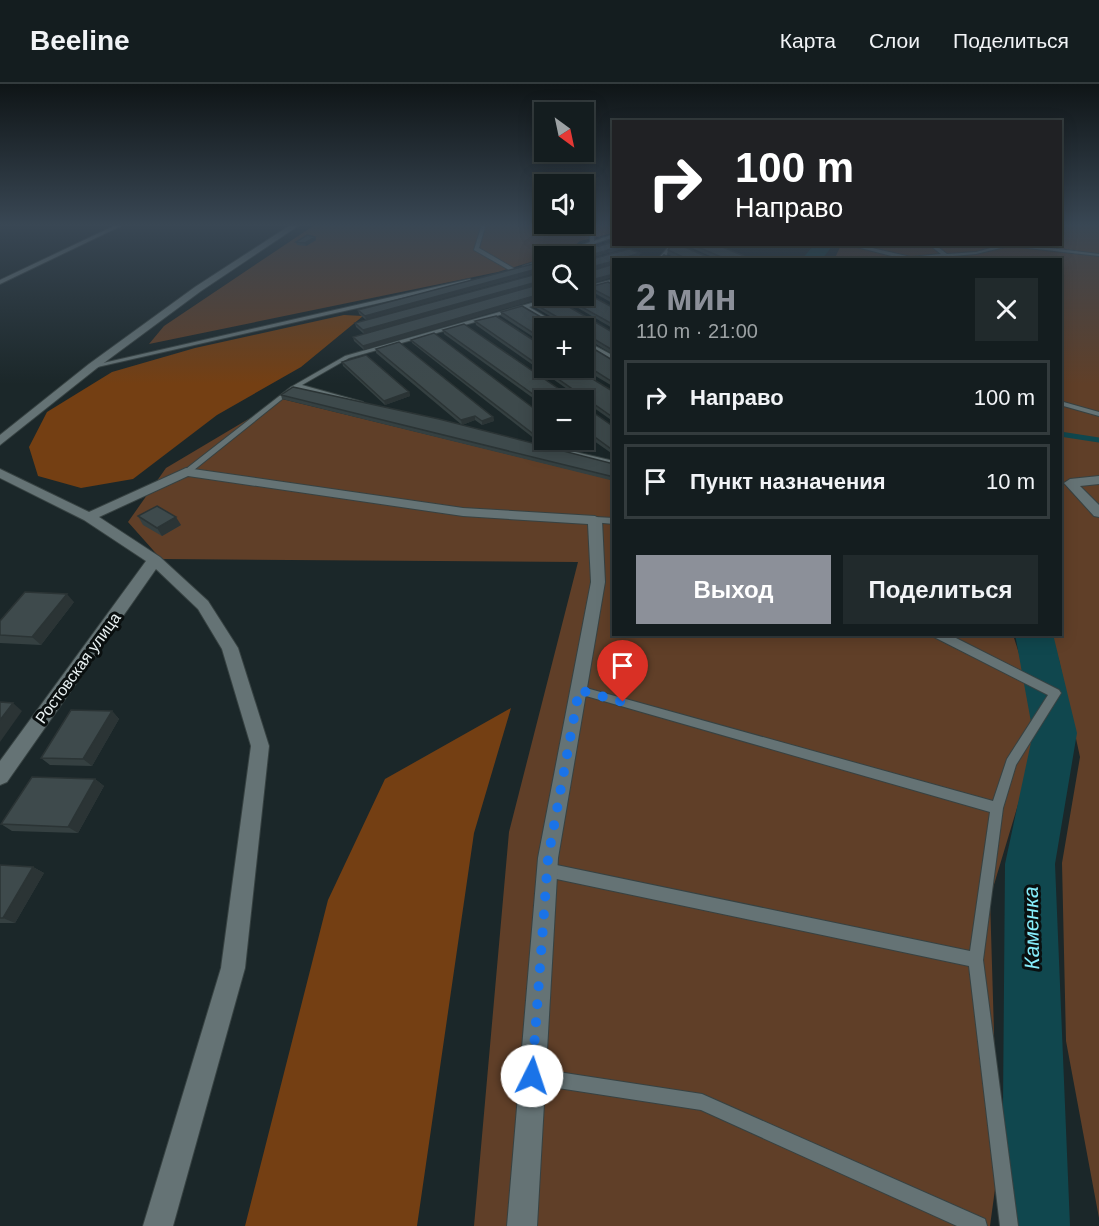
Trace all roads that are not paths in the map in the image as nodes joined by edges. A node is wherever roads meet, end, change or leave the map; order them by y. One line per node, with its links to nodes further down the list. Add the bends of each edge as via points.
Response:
1 (216, 277): 10 (street)
2 (479, 278): 10 (lane)
3 (612, 282): 4 (lane)
4 (594, 286)
5 (534, 303): 6 (lane)
6 (524, 306): 7 (lane); 11 (lane, via 346,357)
7 (544, 318)
8 (594, 348): 9 (lane)
9 (612, 358)
10 (93, 366): 15 (street)
11 (296, 386): 13 (lane); 18 (lane)
12 (1062, 404): 14 (lane)
13 (371, 405)
14 (1099, 414)
15 (0, 441)
16 (532, 443): 17 (lane)
17 (612, 462)
18 (186, 472): 22 (street); 23 (street, via 463,512)
19 (0, 473): 22 (street)
20 (1099, 480): 21 (street, via 1070,483)
21 (1099, 513)
22 (89, 517): 24 (street)
23 (604, 521): 26 (street)
24 (155, 560): 27 (street, Ростовская улица); 32 (street, via 203,605 230,648 260,746 233,968)
25 (942, 636): 28 (lane, via 1055,693 1011,763)
26 (579, 690): 28 (lane); 29 (street)
27 (0, 776)
28 (997, 808): 30 (lane)
29 (547, 870): 30 (lane); 31 (street)
30 (976, 960): 35 (lane)
31 (532, 1076): 33 (street); 34 (lane, via 702,1102)
32 (158, 1226)
33 (522, 1226)
34 (978, 1226)
35 (1009, 1226)

